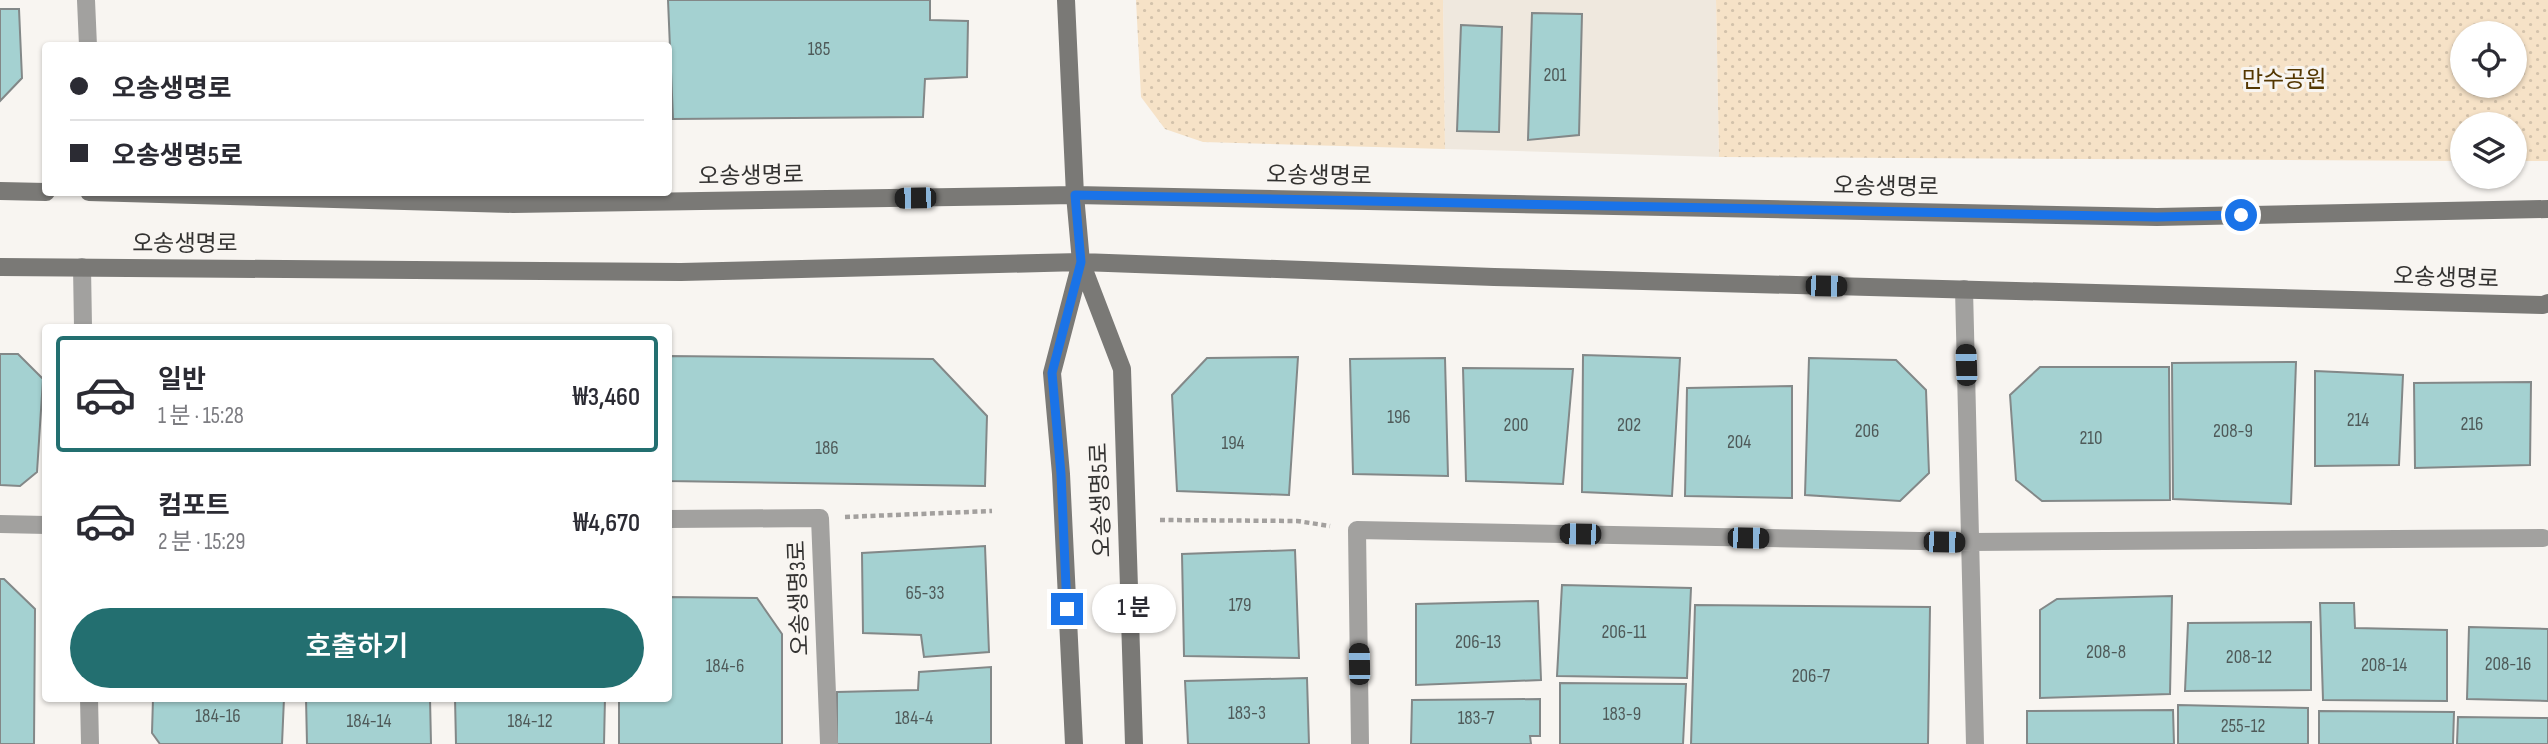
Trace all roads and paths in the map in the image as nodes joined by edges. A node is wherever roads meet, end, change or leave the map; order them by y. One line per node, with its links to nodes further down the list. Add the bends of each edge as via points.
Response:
1 (86, 0): 3 (street)
2 (1066, 0): 6 (street, 오송생명5로)
3 (88, 42)
4 (0, 191): 5 (street)
5 (42, 192)
6 (1075, 195): 7 (street, 오송생명로, via 513,204); 8 (street, 오송생명로, via 2157,217); 9 (street, 오송생명5로)
7 (230, 196)
8 (2548, 209)
9 (1081, 262): 11 (street, 오송생명로, via 681,272); 12 (street, 오송생명로); 27 (street, 오송생명5로, via 1052,373); 28 (street, 오송생명5로, via 1122,369)
10 (0, 267): 11 (street, 오송생명로)
11 (82, 267): 14 (street)
12 (1964, 289): 13 (street, 오송생명로); 23 (street)
13 (2548, 303)
14 (83, 324)
15 (992, 510): 16 (path)
16 (820, 518): 17 (street, 오송생명3로); 26 (street, 오송생명3로)
17 (672, 519)
18 (1160, 520): 21 (path, via 1297,521)
19 (0, 524): 20 (street)
20 (42, 525)
21 (1357, 530): 23 (street); 29 (street)
22 (2546, 538): 23 (street)
23 (1972, 542): 30 (street)
24 (89, 702): 25 (street)
25 (90, 744)
26 (829, 744)
27 (1074, 744)
28 (1134, 744)
29 (1360, 744)
30 (1975, 744)

